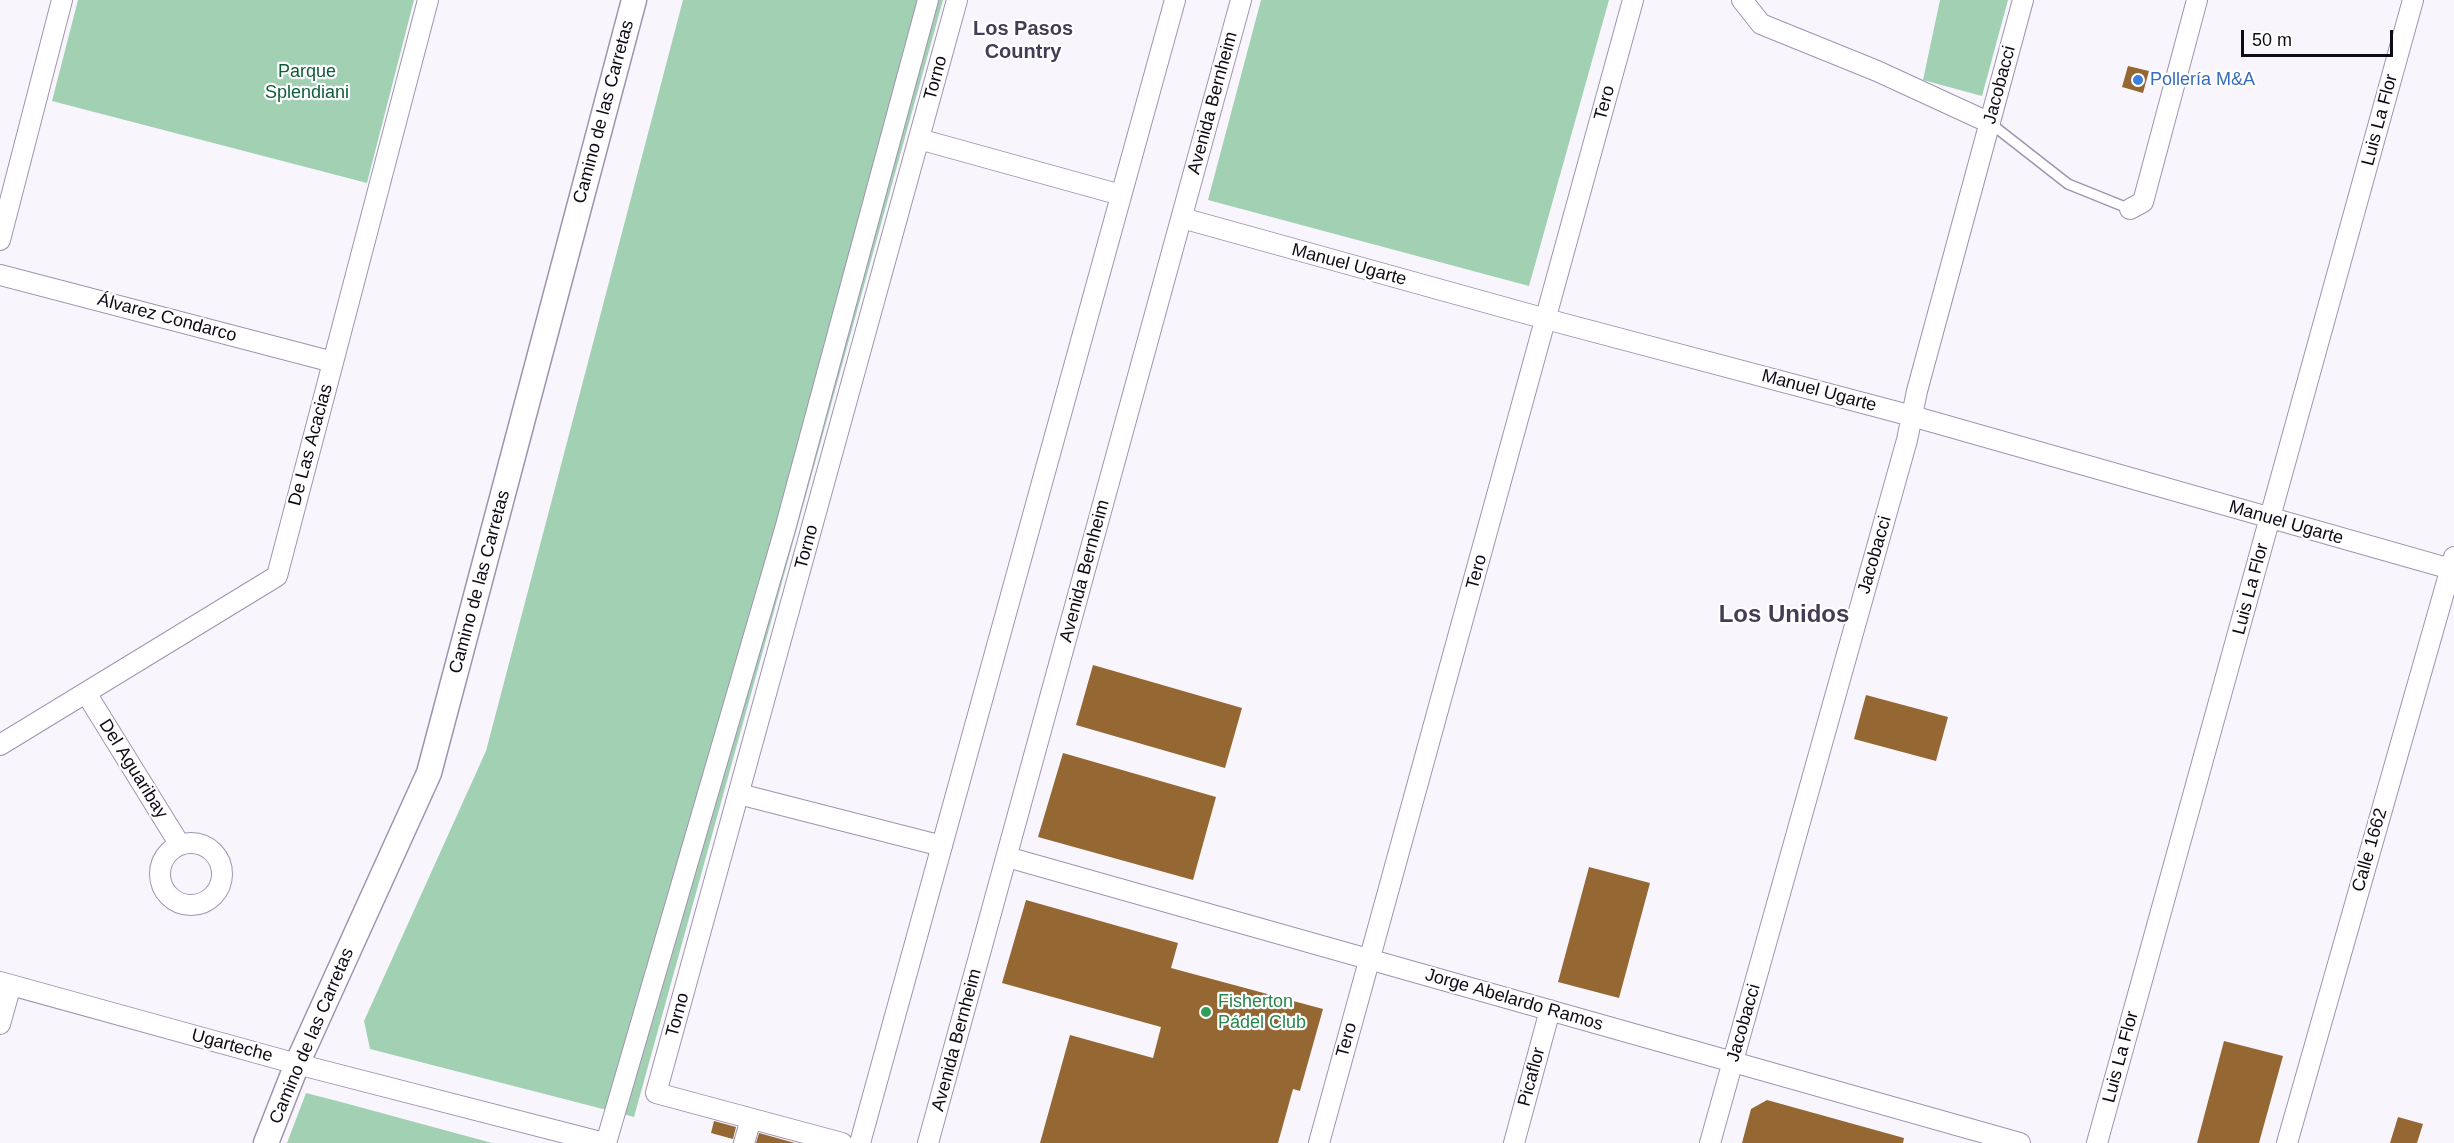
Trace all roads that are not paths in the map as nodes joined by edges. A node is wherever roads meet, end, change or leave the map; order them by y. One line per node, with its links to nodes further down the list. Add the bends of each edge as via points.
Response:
1 (62, 0): 18 (street)
2 (428, 0): 21 (street, De Las Acacias)
3 (634, 0): 36 (street, Camino de las Carretas, via 429,773)
4 (928, 0): 39 (street, via 785,530)
5 (957, 0): 14 (street, Torno)
6 (1175, 0): 15 (street)
7 (1241, 0): 17 (street, Avenida Bernheim)
8 (1633, 0): 20 (street, Tero)
9 (1742, 0): 13 (street, via 1761,24)
10 (2023, 0): 13 (street, Jacobacci)
11 (2197, 0): 16 (street, via 2143,202)
12 (2413, 0): 23 (street, Luis La Flor)
13 (1990, 123): 16 (lane, via 2068,184); 22 (street, Jacobacci)
14 (919, 139): 15 (street); 27 (street, Torno)
15 (1121, 195): 29 (street)
16 (2130, 209)
17 (1182, 218): 20 (street, Manuel Ugarte); 30 (street, Avenida Bernheim)
18 (0, 240)
19 (0, 275): 21 (street, Álvarez Condarco)
20 (1546, 319): 22 (street, Manuel Ugarte); 31 (street, Tero)
21 (333, 362): 25 (street, De Las Acacias, via 277,576)
22 (1912, 416): 23 (street, Manuel Ugarte); 35 (street, Jacobacci)
23 (2270, 519): 24 (street, Manuel Ugarte); 48 (street, Luis La Flor)
24 (2453, 566): 49 (street, Calle 1662)
25 (86, 693): 26 (street, De Las Acacias); 28 (street, Del Aguaribay)
26 (0, 745)
27 (739, 794): 29 (street); 37 (street, Torno, via 656,1093)
28 (180, 845)
29 (942, 846): 42 (street)
30 (1007, 857): 31 (street, Jorge Abelardo Ramos); 43 (street, Avenida Bernheim)
31 (1370, 960): 33 (street, Jorge Abelardo Ramos); 44 (street, Tero)
32 (5, 984): 34 (street); 36 (street, Ugarteche)
33 (1550, 1010): 35 (street, Jorge Abelardo Ramos); 45 (street, Picaflor)
34 (0, 1024)
35 (1733, 1062): 46 (street, Jacobacci); 47 (street, Jorge Abelardo Ramos)
36 (297, 1064): 38 (street, Camino de las Carretas); 39 (street, Ugarteche)
37 (751, 1119): 40 (street); 41 (street)
38 (266, 1143)
39 (605, 1143)
40 (744, 1143)
41 (842, 1143)
42 (860, 1143)
43 (928, 1143)
44 (1319, 1143)
45 (1514, 1143)
46 (1710, 1143)
47 (2020, 1143)
48 (2097, 1143)
49 (2287, 1143)

